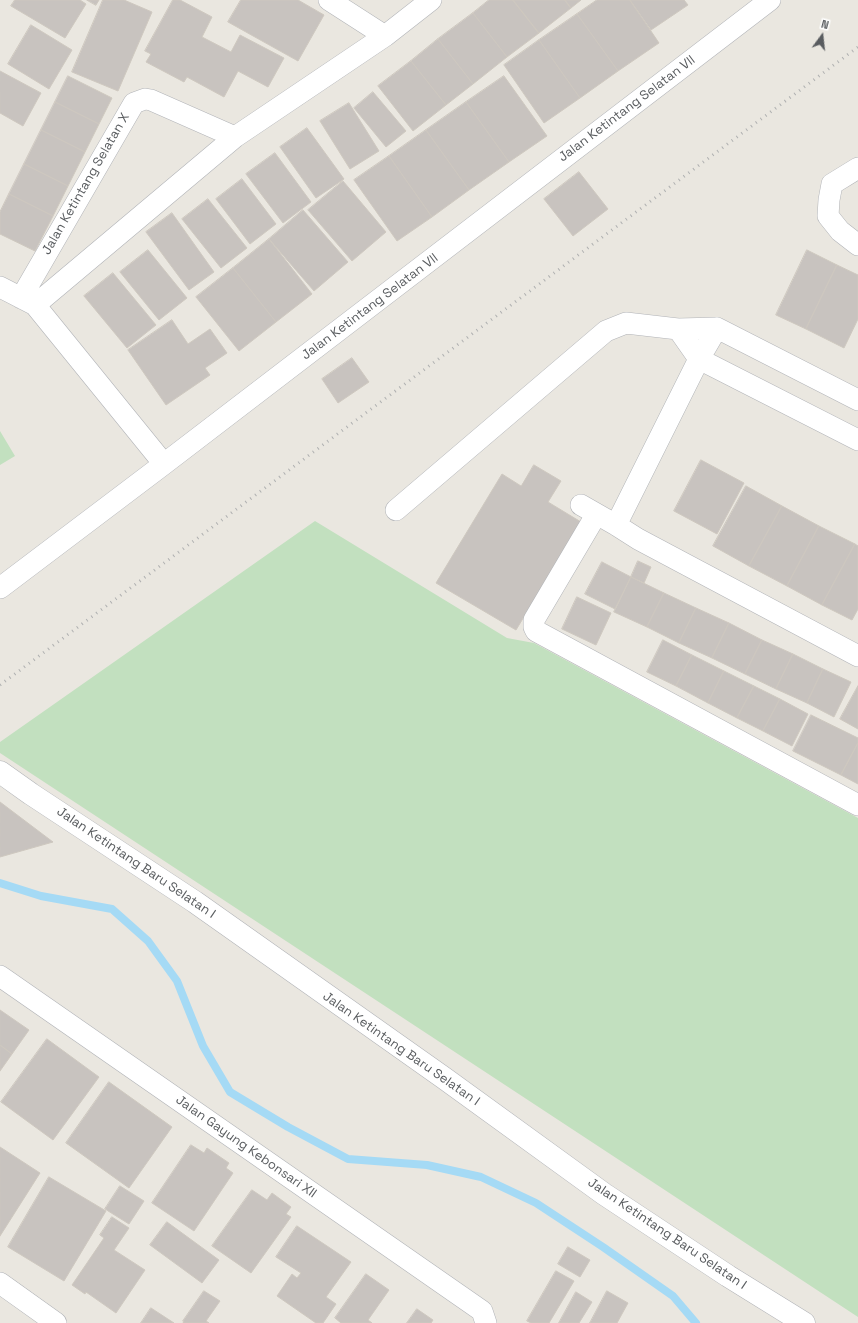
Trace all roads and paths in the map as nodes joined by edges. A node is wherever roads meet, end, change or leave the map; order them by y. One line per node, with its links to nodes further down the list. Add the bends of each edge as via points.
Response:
1 (329, 0): 4 (street)
2 (431, 0): 4 (street)
3 (770, 0): 15 (street, Jalan Ketintang Selatan VII)
4 (385, 36): 5 (street)
5 (235, 137): 9 (street); 9 (street, Jalan Ketintang Selatan X, via 151,100 145,99 134,103)
6 (858, 168): 7 (street, via 832,184 828,216 840,231)
7 (858, 245)
8 (0, 287): 9 (street)
9 (28, 302): 15 (street)
10 (717, 328): 11 (street); 12 (street); 13 (street)
11 (678, 329): 12 (street); 16 (street, via 626,323 606,331)
12 (699, 359): 14 (street); 17 (street)
13 (858, 400)
14 (858, 440)
15 (164, 464): 18 (street, Jalan Ketintang Selatan VII)
16 (396, 510)
17 (616, 524): 19 (street, via 638,539); 21 (street, via 588,510 534,620 536,631)
18 (0, 588)
19 (858, 656)
20 (0, 772): 26 (street, Jalan Ketintang Baru Selatan I, via 195,902 604,1194)
21 (858, 805)
22 (0, 976): 25 (street, Jalan Gayung Kebonsari XII, via 482,1311)
23 (0, 1283): 24 (street)
24 (56, 1323)
25 (486, 1323)
26 (804, 1323)

